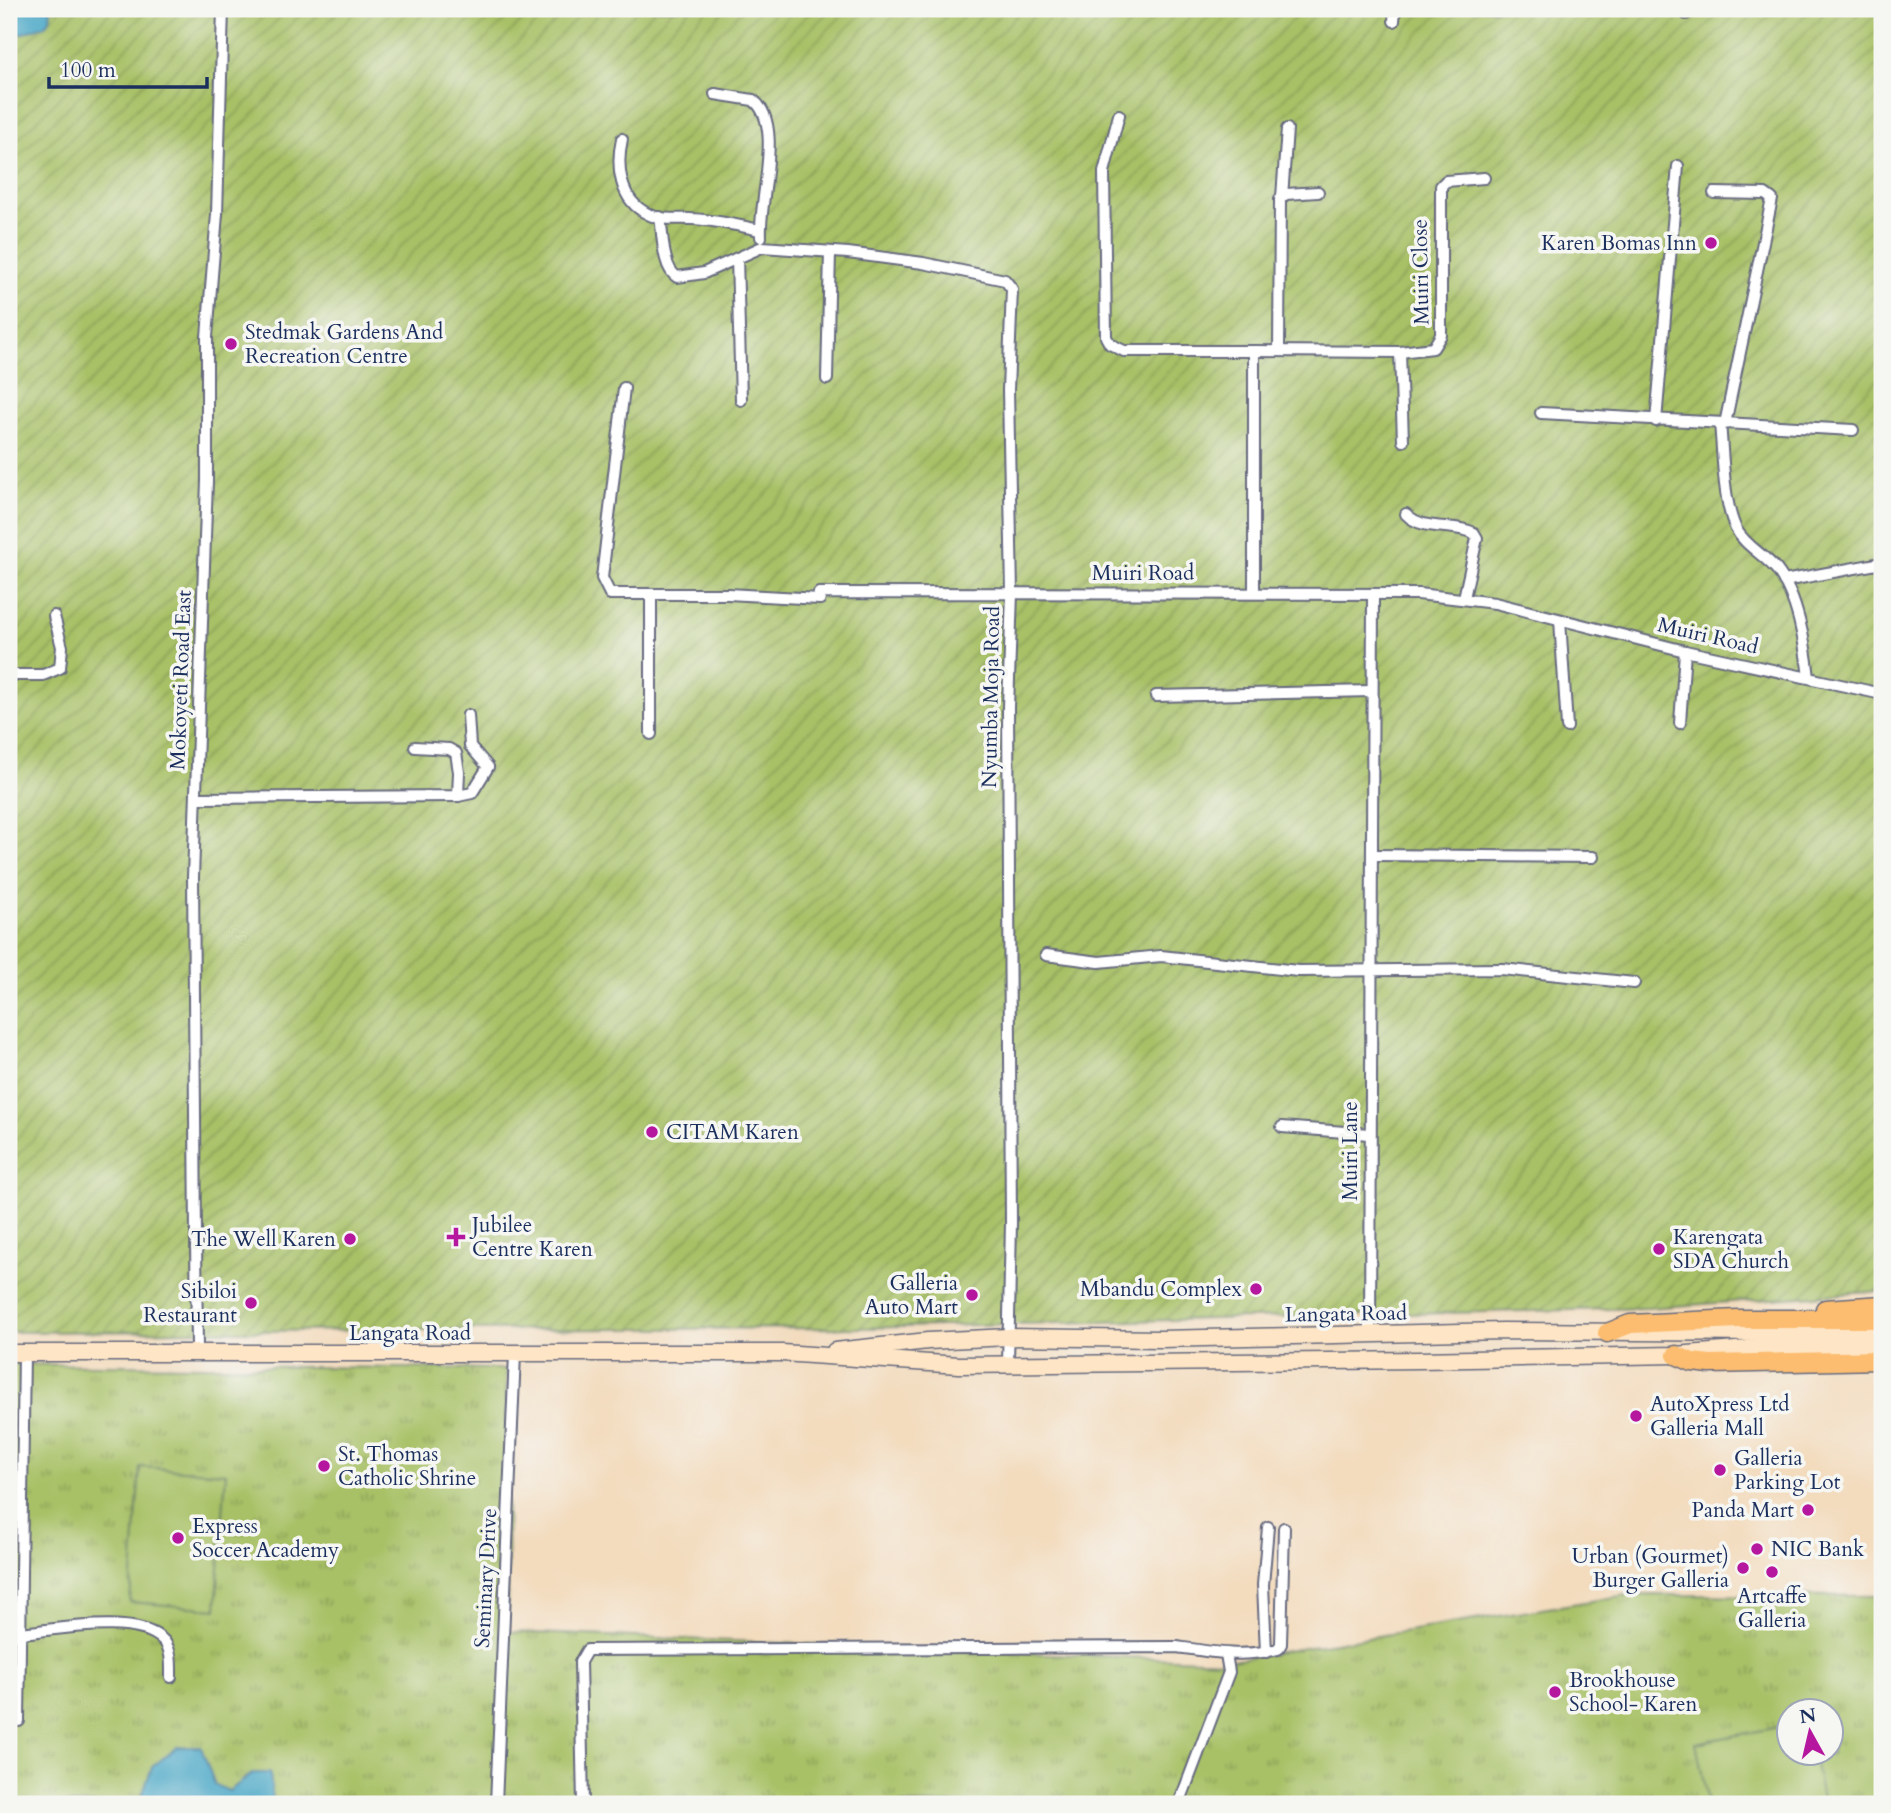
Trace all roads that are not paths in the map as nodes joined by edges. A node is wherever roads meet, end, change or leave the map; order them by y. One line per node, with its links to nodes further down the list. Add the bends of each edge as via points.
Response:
1 (223, 9): 52 (street, Mokoyeti Road East, via 217,214 207,337)
2 (1395, 9): 3 (street)
3 (1394, 21)
4 (715, 94): 14 (street, via 753,100 766,114 768,159)
5 (1118, 115): 18 (street, Muiri Close, via 1104,172 1108,341 1116,349)
6 (1287, 129): 12 (street)
7 (622, 139): 13 (street, via 618,163 622,182 644,212)
8 (1678, 166): 25 (street)
9 (1484, 178): 20 (street, Muiri Close, via 1447,181 1441,187 1441,335 1433,348)
10 (1318, 192): 12 (street)
11 (1714, 192): 26 (street, via 1765,194 1772,199)
12 (1282, 197): 19 (street)
13 (660, 218): 14 (street); 17 (street, via 674,275 704,272)
14 (760, 230): 15 (street)
15 (762, 247): 16 (street, Nyumba Moja Road); 17 (street)
16 (830, 252): 21 (street); 32 (street, Nyumba Moja Road, via 923,263 1010,283)
17 (737, 258): 23 (street)
18 (1254, 351): 19 (street, Muiri Close); 33 (street)
19 (1279, 351): 20 (street, Muiri Close)
20 (1400, 352): 28 (street)
21 (827, 379)
22 (624, 388): 35 (street, Muiri Road, via 602,578 610,594)
23 (741, 400)
24 (1541, 413): 25 (street)
25 (1656, 421): 26 (street)
26 (1722, 424): 27 (street); 31 (street, via 1732,518 1745,541)
27 (1853, 430)
28 (1403, 441)
29 (1406, 514): 36 (street, via 1412,520 1474,533 1478,538)
30 (1882, 564): 31 (street)
31 (1784, 581): 42 (street)
32 (1012, 593): 33 (street, Muiri Road); 35 (street, Muiri Road, via 819,593 820,599); 66 (street, Nyumba Moja Road)
33 (1254, 593): 34 (street, Muiri Road)
34 (1373, 594): 36 (street, Muiri Road); 43 (street, Muiri Lane)
35 (651, 595): 49 (street)
36 (1464, 598): 38 (street, Muiri Road)
37 (54, 616): 41 (street, via 62,647 60,668 43,675)
38 (1560, 620): 39 (street, Muiri Road); 48 (street)
39 (1685, 651): 42 (street, Muiri Road); 47 (street)
40 (9, 661): 41 (street)
41 (9, 675)
42 (1809, 677): 44 (street, Muiri Road)
43 (1372, 691): 45 (street); 53 (street, Muiri Lane)
44 (1882, 694)
45 (1156, 696)
46 (468, 715): 51 (street, via 470,746 488,771 474,792)
47 (1680, 723)
48 (1567, 727)
49 (651, 734)
50 (415, 747): 51 (street, via 456,753)
51 (458, 796): 52 (street)
52 (197, 798): 69 (street, Mokoyeti Road East, via 192,1040)
53 (1373, 855): 54 (street); 56 (street, Muiri Lane)
54 (1593, 857)
55 (1046, 955): 56 (street, via 1099,962 1161,957 1298,971)
56 (1372, 969): 57 (street, via 1502,969); 59 (street, Muiri Lane)
57 (1634, 983)
58 (1282, 1127): 59 (street)
59 (1369, 1135): 64 (street, Muiri Lane)
60 (1882, 1305): 61 (main road)
61 (1738, 1318): 62 (main road); 63 (main road, via 1630,1324)
62 (1882, 1319)
63 (1606, 1333): 64 (main road, Langata Road); 65 (main road, Langata Road)
64 (1370, 1334): 66 (main road, Langata Road)
65 (1882, 1334)
66 (1008, 1337): 71 (main road, Langata Road); 74 (street, Nyumba Moja Road)
67 (1882, 1348): 72 (main road, Langata Road, via 1748,1349)
68 (17, 1353): 69 (main road, Langata Road); 77 (street)
69 (197, 1353): 70 (main road, Langata Road)
70 (515, 1354): 71 (main road, Langata Road); 82 (street, Seminary Drive)
71 (811, 1354): 74 (main road, Langata Road, via 912,1363)
72 (1676, 1355): 73 (main road, via 1710,1364); 74 (main road, Langata Road)
73 (1882, 1360)
74 (1008, 1364)
75 (1268, 1527): 78 (street)
76 (1284, 1528): 78 (street, via 1281,1644)
77 (20, 1633): 80 (street, via 123,1625 154,1633 166,1643); 81 (street)
78 (1266, 1652): 79 (street)
79 (1226, 1654): 83 (street, via 1177,1647 591,1649 583,1653 580,1662); 84 (street, via 1229,1672)
80 (171, 1677)
81 (19, 1721)
82 (496, 1804)
83 (583, 1804)
84 (1180, 1804)

